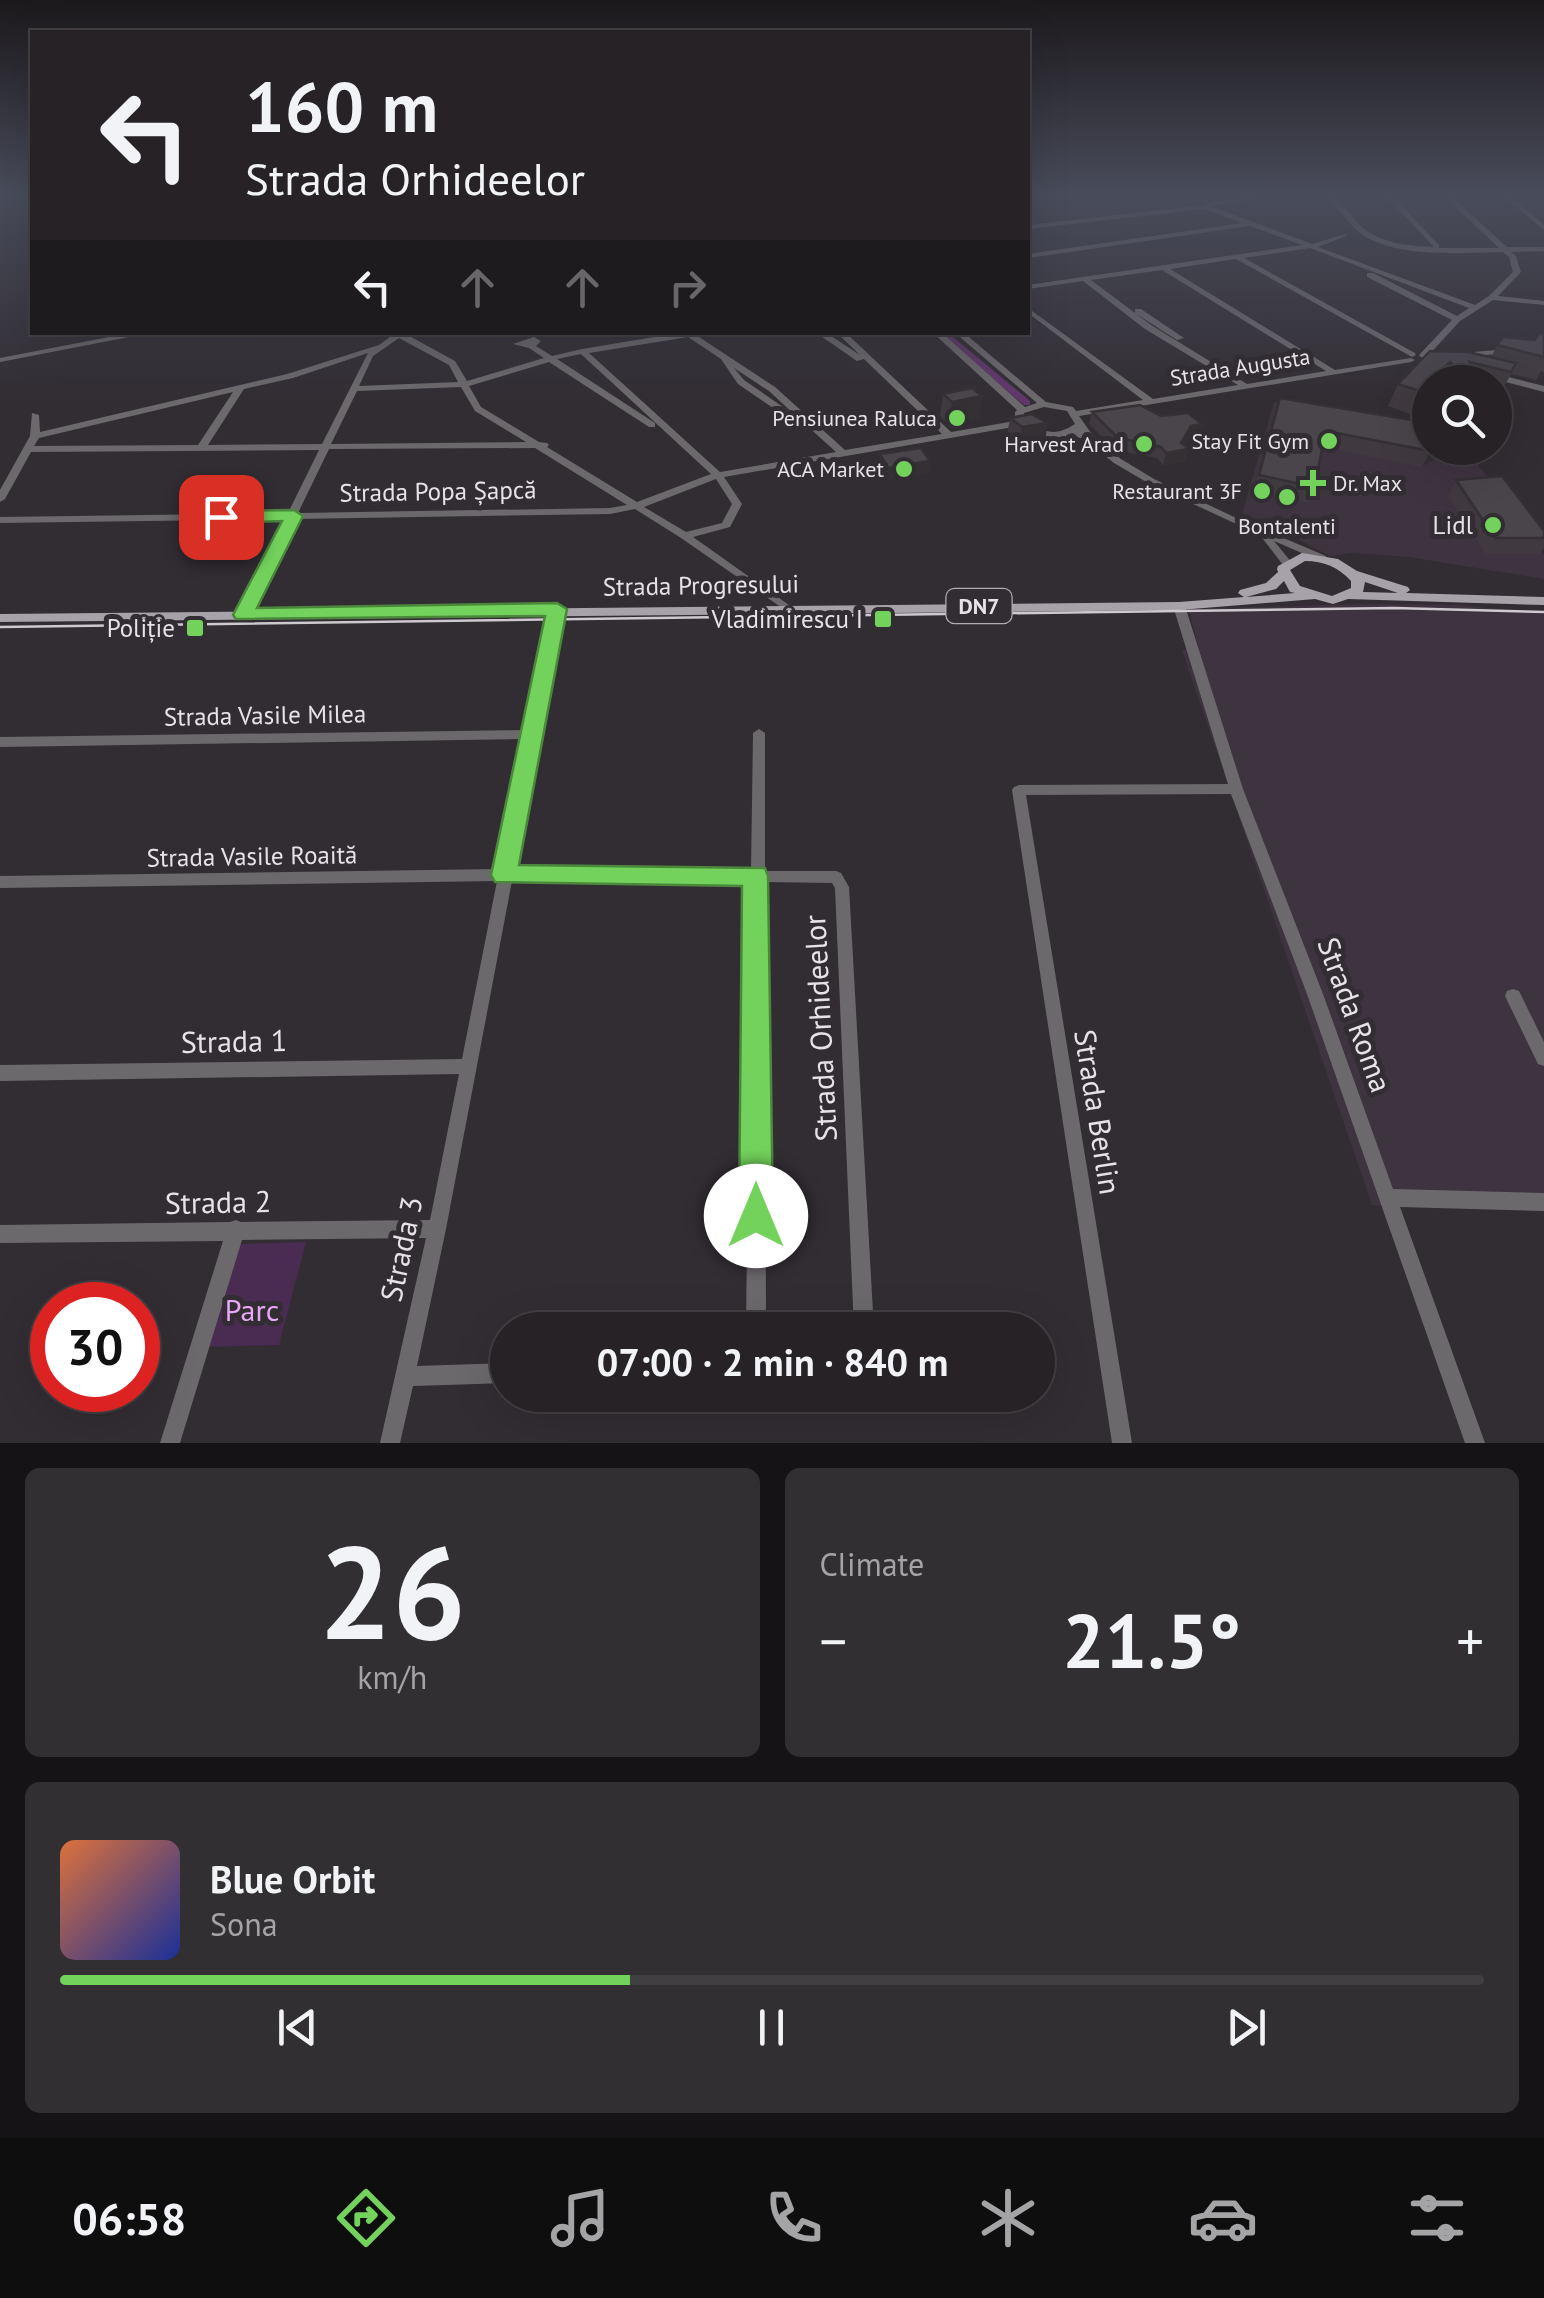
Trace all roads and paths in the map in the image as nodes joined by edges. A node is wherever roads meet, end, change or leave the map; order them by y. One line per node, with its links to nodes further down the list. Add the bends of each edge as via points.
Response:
1 (1186, 263): 6 (street)
2 (1249, 263): 30 (street)
3 (1346, 263): 13 (street)
4 (1358, 263): 11 (street)
5 (1512, 263): 9 (street, via 1517,272)
6 (1162, 267): 7 (street); 33 (street)
7 (1085, 279): 8 (street); 37 (street, via 1148,328)
8 (1030, 287)
9 (1492, 298): 10 (street); 11 (street)
10 (1544, 303)
11 (1476, 308): 13 (street)
12 (1030, 311): 41 (street)
13 (1456, 319): 30 (street)
14 (63, 335): 26 (street)
15 (134, 335): 26 (street)
16 (396, 335): 25 (street)
17 (399, 335): 36 (street, via 439,353)
18 (683, 335): 28 (street)
19 (690, 335): 55 (street, via 721,356 741,382)
20 (824, 335): 34 (street)
21 (843, 335): 34 (street)
22 (939, 335): 43 (street)
23 (962, 335): 42 (street)
24 (532, 346): 31 (street)
25 (377, 348): 38 (street); 39 (street)
26 (48, 350): 32 (street)
27 (1519, 350): 29 (street)
28 (582, 351): 31 (street); 50 (street)
29 (1453, 356)
30 (1423, 357): 33 (street, Strada Augusta)
31 (550, 358): 36 (street); 50 (street)
32 (0, 360)
33 (1333, 372): 37 (street, Strada Augusta)
34 (883, 374): 48 (street)
35 (1512, 380): 40 (street)
36 (466, 384): 39 (street); 51 (street, via 478,409)
37 (1245, 386): 41 (street, Strada Augusta)
38 (242, 387): 49 (street, via 122,408); 53 (street)
39 (354, 388): 52 (street)
40 (1544, 389)
41 (1151, 402): 44 (street, Strada Augusta)
42 (1044, 404): 43 (street); 44 (street)
43 (1022, 409): 46 (street)
44 (1076, 414): 47 (street)
45 (35, 415): 49 (street)
46 (1020, 423): 47 (street, via 1035,432); 48 (street)
47 (1082, 431): 61 (street, via 1118,463)
48 (948, 435): 55 (street)
49 (35, 436): 54 (street)
50 (675, 440): 56 (street)
51 (544, 445): 52 (street); 58 (street)
52 (328, 447): 53 (street); 59 (street)
53 (200, 448): 54 (street)
54 (30, 449): 57 (street)
55 (844, 454): 56 (street)
56 (718, 475): 58 (street); 62 (street, via 736,504 733,517)
57 (0, 499)
58 (637, 506): 59 (street, Strada Popa Șapcă); 62 (street)
59 (294, 516): 60 (street, Strada Popa Șapcă); 74 (street)
60 (0, 520)
61 (1258, 531): 63 (street); 64 (street)
62 (685, 536): 72 (street)
63 (1322, 558): 64 (main road, DN7, via 1302,557); 65 (main road, DN7)
64 (1285, 569): 66 (main road); 70 (main road, Strada Progresului / DN7, via 1270,586 1243,594)
65 (1353, 574): 67 (main road, via 1359,586); 68 (main road, DN7)
66 (1310, 596): 67 (main road, DN7); 71 (main road, Strada Progresului / DN7)
67 (1352, 596): 68 (main road, DN7)
68 (1461, 598): 69 (main road, DN7)
69 (1544, 600)
70 (1162, 604): 71 (main road, Strada Progresului / DN7); 72 (main road, Strada Progresului / DN7)
71 (1179, 606): 79 (street, Strada Roma)
72 (785, 607): 73 (main road, Strada Progresului / DN7)
73 (557, 609): 74 (main road, Strada Progresului / DN7); 77 (street, Strada 3)
74 (243, 615): 75 (main road, Strada Progresului / DN7)
75 (0, 618)
76 (759, 733): 81 (street)
77 (532, 734): 78 (street, Strada Vasile Milea); 80 (street, Strada 3)
78 (0, 742)
79 (1236, 790): 87 (street, Strada Roma); 98 (street, Strada Berlin, via 1019,790)
80 (504, 875): 81 (street, Strada Orhideelor); 82 (street, Strada Vasile Roaită); 85 (street, Strada 3)
81 (756, 876): 92 (street); 93 (street, Strada Orhideelor, via 828,875 842,887)
82 (0, 882)
83 (1513, 996): 84 (street)
84 (1544, 1059)
85 (469, 1066): 86 (street, Strada 1); 90 (street, Strada 3)
86 (0, 1074)
87 (1388, 1198): 88 (street); 99 (street, Strada Roma)
88 (1544, 1202)
89 (236, 1229): 90 (street, Strada 2); 91 (street, Strada 2); 96 (street)
90 (437, 1229): 95 (street, Strada 3)
91 (0, 1234)
92 (756, 1312)
93 (863, 1312)
94 (490, 1374): 95 (street)
95 (405, 1376): 97 (street, Strada 3)
96 (170, 1443)
97 (390, 1443)
98 (1122, 1443)
99 (1475, 1443)

